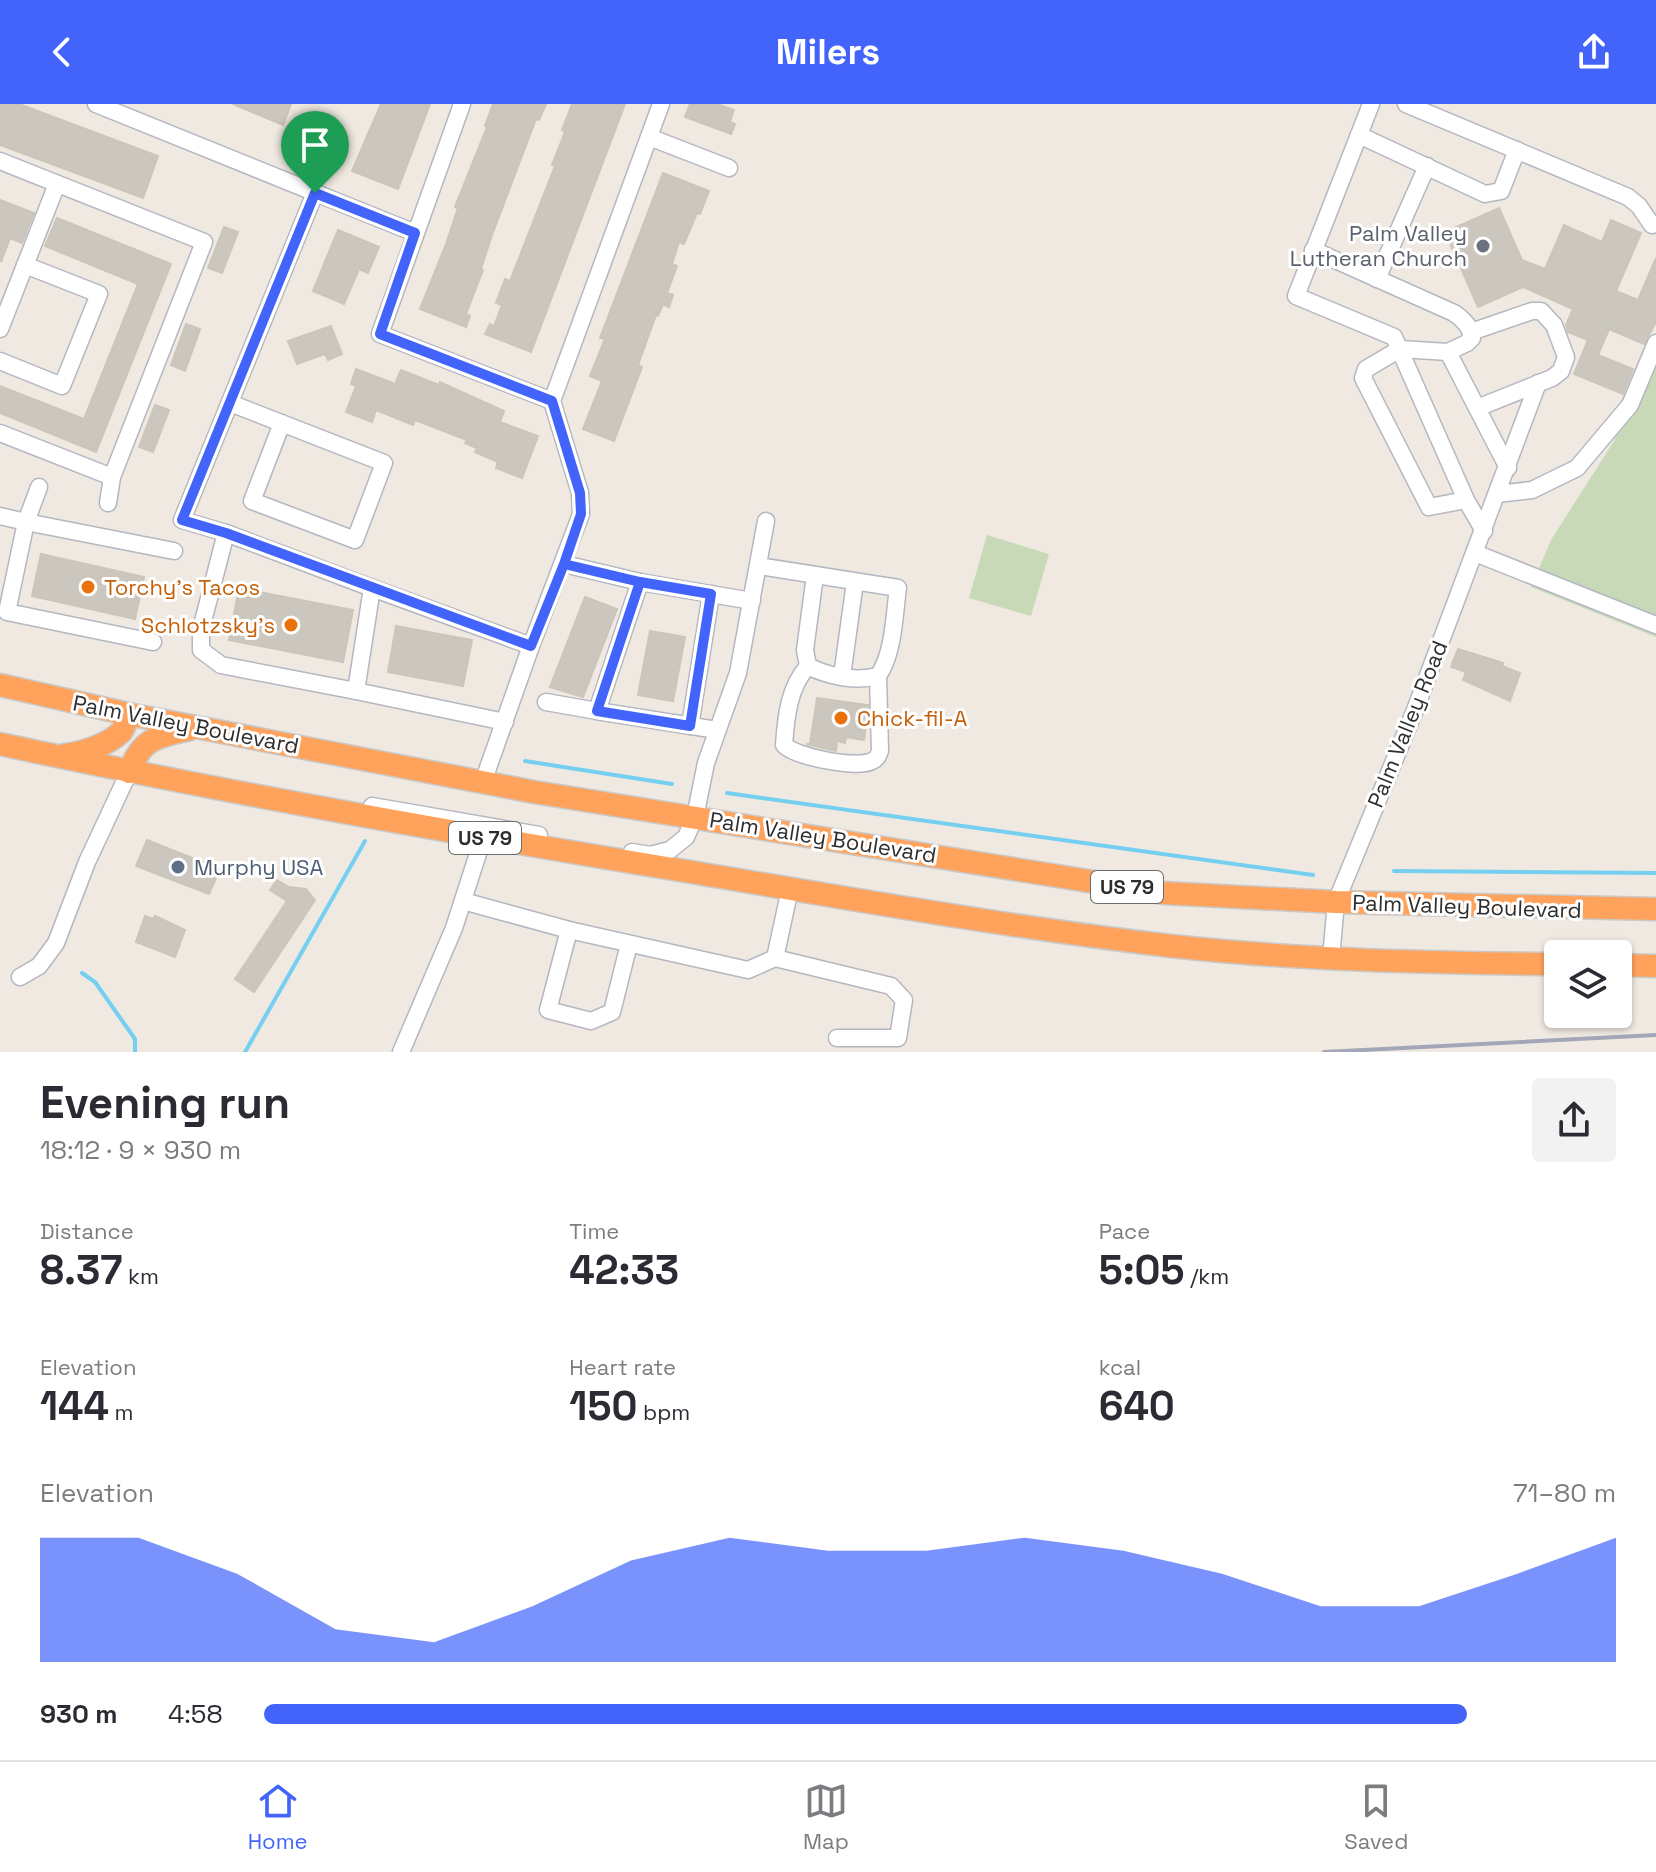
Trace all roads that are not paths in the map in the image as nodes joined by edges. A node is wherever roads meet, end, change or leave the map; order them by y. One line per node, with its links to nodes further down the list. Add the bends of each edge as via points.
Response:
1 (96, 104): 13 (street)
2 (462, 104): 15 (street)
3 (661, 104): 7 (street)
4 (1371, 104): 6 (street)
5 (1406, 104): 8 (street)
6 (1359, 135): 10 (street); 16 (street)
7 (649, 137): 11 (street); 26 (street)
8 (1517, 150): 10 (street, via 1501,191 1485,194); 14 (street, via 1628,197)
9 (0, 161): 12 (street)
10 (1427, 166): 18 (street)
11 (729, 168)
12 (57, 184): 17 (street); 32 (street, via 204,242)
13 (315, 193): 15 (street); 27 (street)
14 (1652, 225)
15 (415, 233): 26 (street, via 380,334)
16 (1313, 250): 18 (street); 22 (street, via 1296,296 1394,337)
17 (25, 265): 19 (street); 24 (street, via 99,294 62,386)
18 (1377, 279): 20 (street, via 1454,313)
19 (0, 329)
20 (1471, 332): 23 (street, via 1467,343); 25 (street, via 1532,311 1547,315 1566,363 1552,378)
21 (1656, 343): 34 (street, via 1630,405 1577,468 1532,490)
22 (1400, 349): 23 (street); 35 (street); 35 (street, via 1366,369 1363,378 1429,507)
23 (1448, 352): 28 (street)
24 (0, 361)
25 (1538, 383): 28 (street); 31 (street, Palm Valley Road)
26 (552, 401): 44 (street, via 580,493 581,514)
27 (230, 403): 29 (street); 41 (street, via 182,520)
28 (1477, 408): 31 (street)
29 (282, 423): 29 (street, via 384,463 355,540 252,501)
30 (0, 433): 32 (street)
31 (1508, 468): 34 (street, Palm Valley Road)
32 (112, 477): 36 (street)
33 (39, 487): 39 (street)
34 (1497, 494): 40 (street, Palm Valley Road)
35 (1466, 500): 40 (street)
36 (108, 503)
37 (0, 516): 39 (street)
38 (766, 521): 45 (street)
39 (26, 522): 42 (street); 52 (street)
40 (1484, 531): 43 (street, Palm Valley Road)
41 (226, 533): 49 (street); 60 (street, via 201,629 201,650 221,665)
42 (174, 551)
43 (1475, 553): 53 (street); 77 (street, Palm Valley Road)
44 (564, 564): 47 (street); 55 (street)
45 (759, 566): 46 (street); 51 (street)
46 (815, 575): 48 (street); 56 (street, via 805,650)
47 (640, 582): 50 (street); 62 (street)
48 (855, 582): 57 (street); 58 (street, via 898,588)
49 (372, 588): 55 (street); 60 (street)
50 (711, 594): 51 (street); 65 (street)
51 (752, 601): 67 (street, via 738,673)
52 (3, 611): 54 (street)
53 (1656, 625)
54 (153, 642)
55 (531, 646): 64 (street)
56 (808, 666): 57 (street); 58 (street, via 791,694 784,745 804,757 849,763 876,759)
57 (842, 676): 58 (street)
58 (878, 676)
59 (0, 685): 63 (highway, Palm Valley Boulevard / US 79)
60 (356, 691): 64 (street)
61 (546, 702): 62 (street)
62 (597, 711): 65 (street)
63 (128, 714): 66 (highway, Palm Valley Boulevard / US 79); 69 (highway, via 123,731 109,741)
64 (505, 722): 71 (street)
65 (690, 726): 67 (street)
66 (199, 727): 70 (highway, via 147,742); 71 (highway, Palm Valley Boulevard / US 79)
67 (717, 730): 73 (street)
68 (0, 744): 69 (highway, US 79)
69 (56, 756): 70 (highway, US 79)
70 (129, 772): 72 (highway, US 79); 86 (street, via 56,943 39,966)
71 (483, 782): 73 (highway, Palm Valley Boulevard / US 79)
72 (319, 808): 73 (street, via 357,803 650,855 680,843); 74 (highway, US 79)
73 (695, 817): 77 (highway, Palm Valley Boulevard / US 79, via 1163,893)
74 (483, 838): 75 (highway, US 79); 76 (street)
75 (790, 889): 81 (street); 82 (highway, US 79, via 1173,946)
76 (463, 901): 79 (street); 88 (street)
77 (1336, 902): 78 (highway, Palm Valley Boulevard / US 79); 82 (street, Palm Valley Road)
78 (1656, 909)
79 (569, 930): 80 (street); 80 (street, via 548,1010 591,1021 612,1012)
80 (629, 944): 81 (street, via 748,970)
81 (775, 958): 87 (street, via 891,986 904,1000 898,1038)
82 (1331, 958): 83 (highway, US 79)
83 (1544, 964)
84 (1632, 965): 85 (highway)
85 (1656, 966)
86 (20, 977)
87 (837, 1038)
88 (401, 1052)

